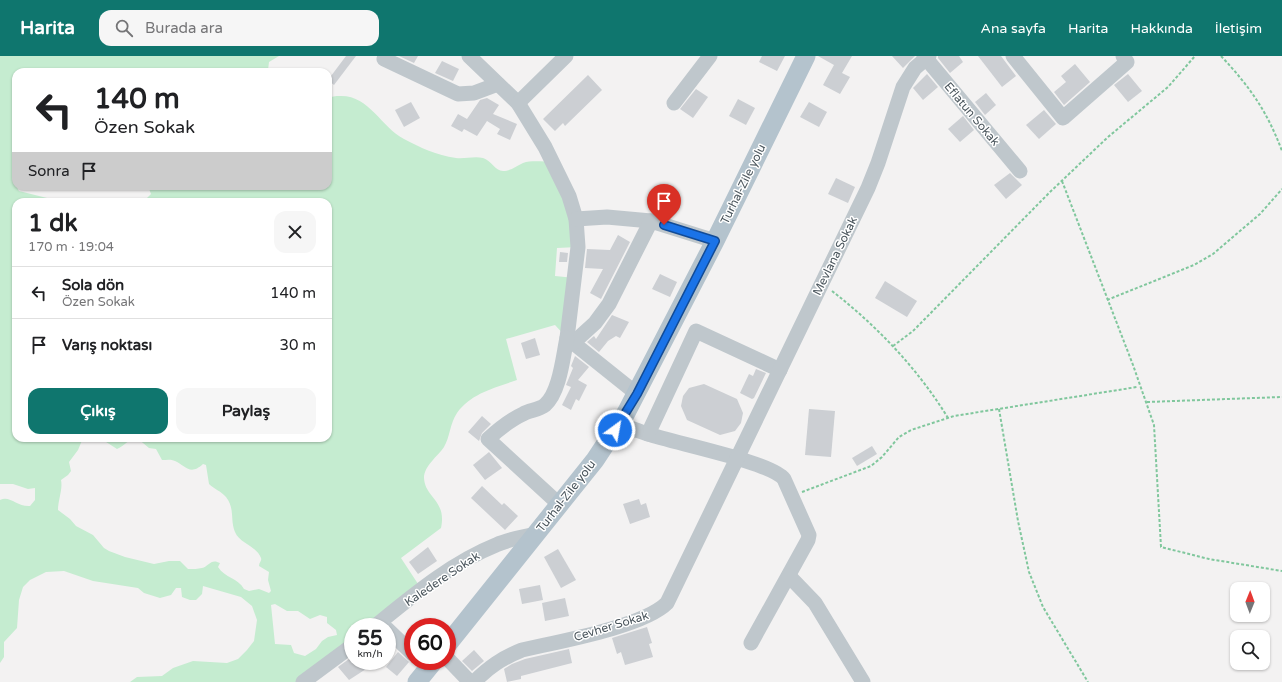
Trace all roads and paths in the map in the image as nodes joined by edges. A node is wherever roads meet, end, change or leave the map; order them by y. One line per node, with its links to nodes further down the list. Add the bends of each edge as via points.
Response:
1 (469, 56): 11 (street)
2 (566, 56): 12 (street)
3 (710, 56): 13 (street)
4 (806, 56): 20 (main road, Turhal-Zile yolu)
5 (1196, 56): 16 (path, via 1168,87 1108,137)
6 (1221, 56): 14 (path, via 1257,99 1273,126)
7 (927, 57): 15 (street, Eflatun Sokak); 21 (street, Mevlana Sokak, via 915,68 903,87 873,175)
8 (384, 59): 11 (street, via 458,94 474,93)
9 (1021, 59): 10 (street, via 1063,118)
10 (1125, 59)
11 (498, 84): 12 (street)
12 (518, 103): 18 (street, via 558,171)
13 (674, 103)
14 (1282, 151)
15 (1020, 171)
16 (1062, 181): 22 (path); 24 (path, via 913,331)
17 (1282, 189): 22 (path, via 1260,214 1213,254 1188,268)
18 (576, 219): 19 (street, via 607,217); 23 (street, via 576,267)
19 (651, 221): 20 (street); 23 (street, via 609,304 595,323)
20 (715, 241): 27 (main road, Turhal-Zile yolu)
21 (822, 282): 24 (path); 25 (street, Mevlana Sokak)
22 (1107, 300): 29 (path)
23 (570, 341): 27 (street); 36 (street, via 549,401 499,428 488,439)
24 (893, 346): 31 (path)
25 (780, 370): 33 (street, via 696,331); 34 (street, Mevlana Sokak)
26 (1137, 387): 30 (path)
27 (637, 394): 32 (main road, Turhal-Zile yolu)
28 (1282, 397): 29 (path)
29 (1147, 402): 38 (path, via 1154,425 1157,451 1161,547 1209,559)
30 (999, 409): 31 (path); 53 (path, via 1029,572 1043,607)
31 (948, 418): 35 (path, via 911,430 899,437 871,466)
32 (619, 424): 33 (street); 36 (main road, Turhal-Zile yolu)
33 (648, 434): 34 (street)
34 (737, 458): 35 (street, via 777,473 784,480); 52 (street, Cevher Sokak, via 672,595 662,608 603,631 522,650 499,660)
35 (792, 496): 39 (street, via 809,535 806,548)
36 (560, 505): 37 (main road, Turhal-Zile yolu)
37 (537, 534): 40 (street, Kaledere Sokak, via 514,539 482,551 452,569); 41 (main road, Turhal-Zile yolu)
38 (1282, 570)
39 (789, 576): 43 (street); 48 (street, via 815,602)
40 (392, 618)
41 (456, 634)
42 (396, 639): 44 (street)
43 (751, 643)
44 (404, 646)
45 (344, 652): 49 (street)
46 (456, 667): 51 (street)
47 (425, 670): 50 (main road)
48 (860, 680)
49 (303, 682)
50 (417, 682)
51 (470, 682)
52 (474, 682)
53 (1088, 682)

